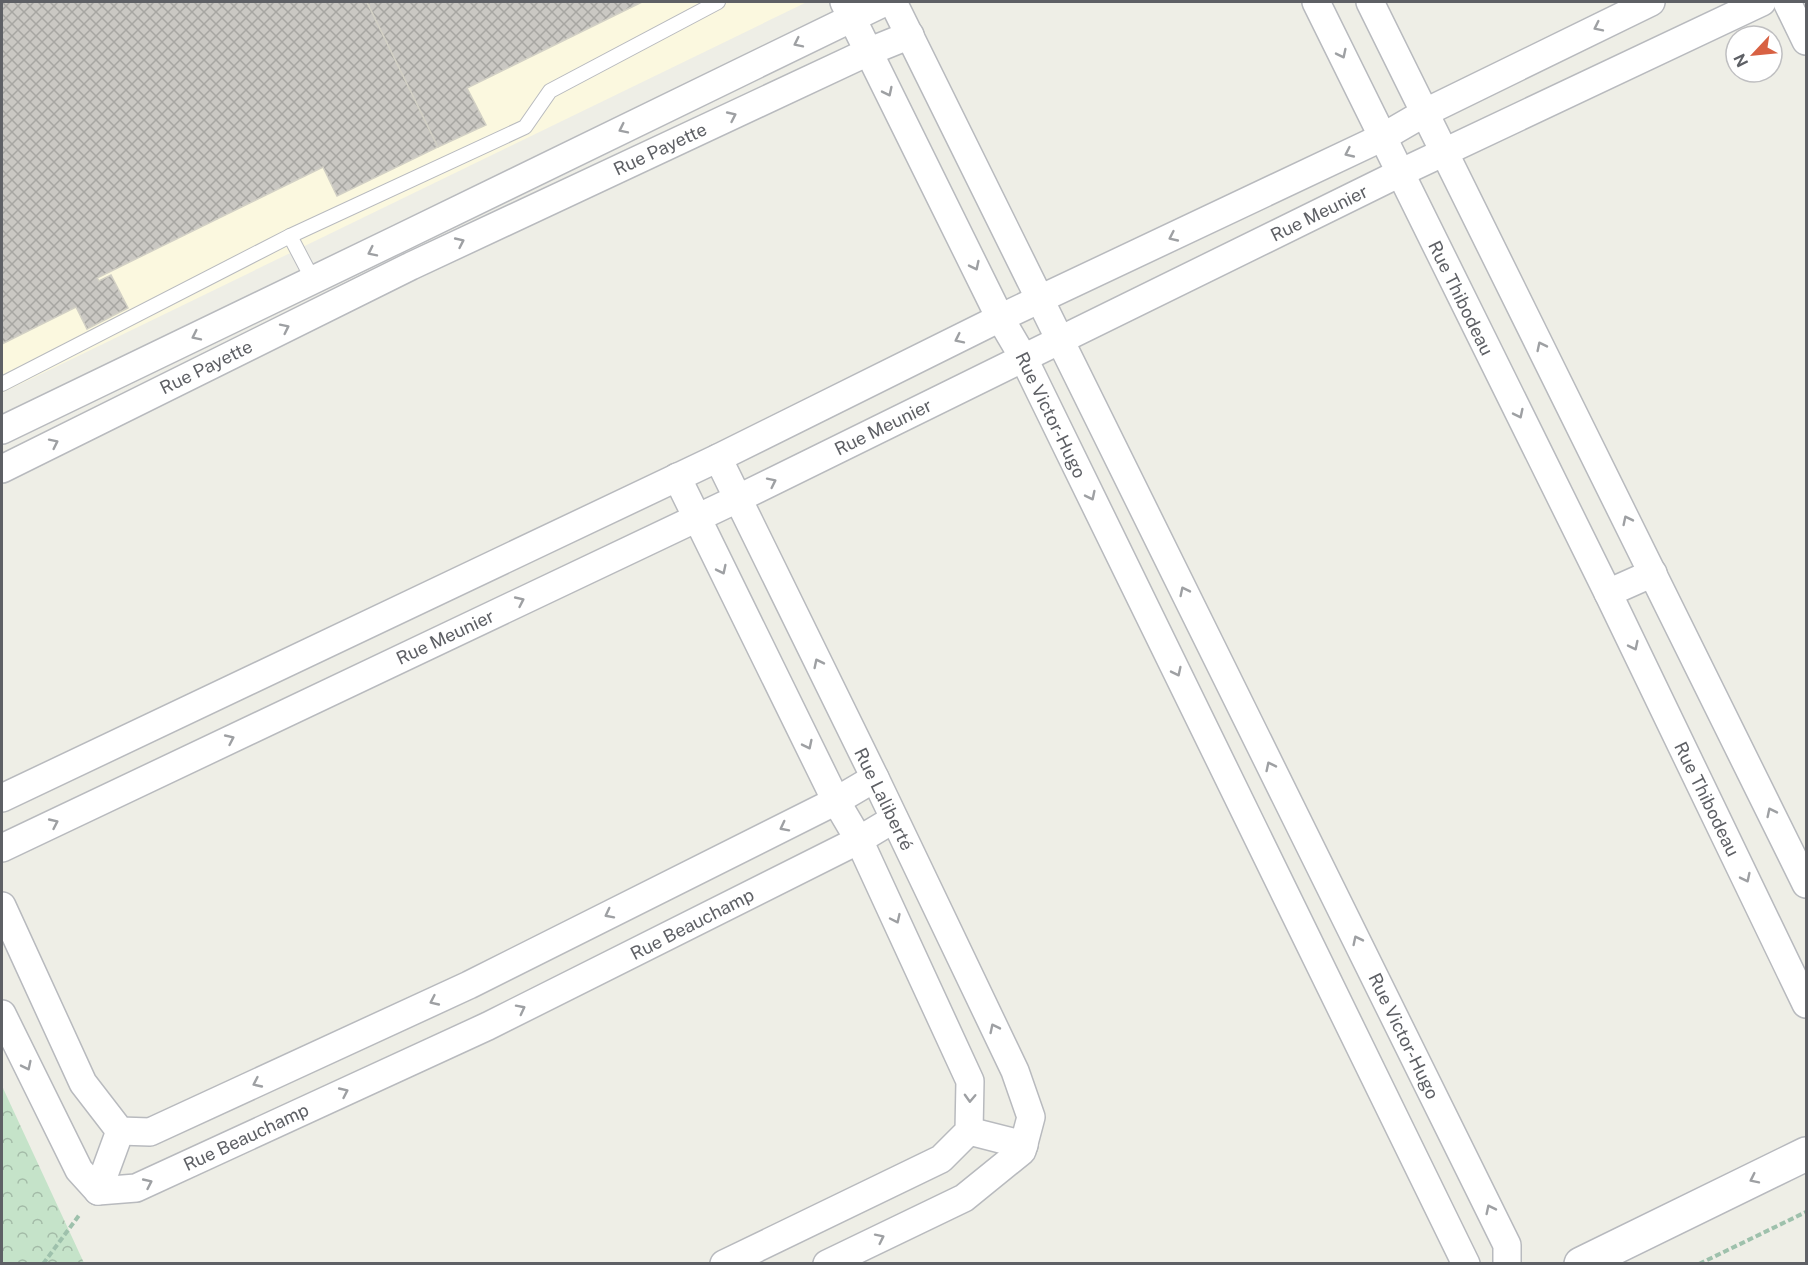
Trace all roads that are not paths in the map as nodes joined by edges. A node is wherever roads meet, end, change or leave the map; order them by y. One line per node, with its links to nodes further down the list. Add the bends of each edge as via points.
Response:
1 (717, 2): 17 (lane, via 550,91 525,127)
2 (885, 2): 9 (street, Rue Payette)
3 (893, 2): 10 (street, Rue Victor-Hugo)
4 (1317, 2): 14 (street, Rue Thibodeau, one-way to 14)
5 (1370, 2): 13 (street)
6 (1651, 2): 13 (street, one-way to 13)
7 (1762, 2): 15 (street, Rue Meunier)
8 (1787, 2): 11 (street)
9 (847, 9): 12 (street, Rue Victor-Hugo); 18 (street, Rue Payette, one-way to 18)
10 (910, 35): 12 (street, Rue Payette); 21 (street, Rue Victor-Hugo)
11 (1806, 41)
12 (868, 52): 19 (street, Rue Payette, one-way to 12); 22 (street, Rue Victor-Hugo, one-way to 22)
13 (1426, 112): 14 (street); 15 (street)
14 (1383, 136): 16 (street, Rue Thibodeau); 21 (street, one-way to 21)
15 (1445, 153): 16 (street, Rue Meunier); 32 (street, one-way to 15)
16 (1400, 174): 23 (street, Rue Meunier); 33 (street, Rue Thibodeau, one-way to 33)
17 (290, 236): 20 (lane); 25 (lane)
18 (400, 238): 19 (street); 20 (street, Rue Payette, one-way to 20)
19 (411, 266): 28 (street, Rue Payette, one-way to 19)
20 (313, 280): 26 (street, Rue Payette, one-way to 26)
21 (1041, 299): 22 (street); 23 (street, Rue Victor-Hugo)
22 (1000, 318): 24 (street, Rue Victor-Hugo); 27 (street, one-way to 27)
23 (1060, 340): 24 (street, Rue Meunier); 37 (street, Rue Victor-Hugo, one-way to 23)
24 (1023, 357): 30 (street, Rue Meunier, one-way to 24); 39 (street, Rue Victor-Hugo, one-way to 39)
25 (2, 384)
26 (2, 429)
27 (718, 459): 29 (street); 30 (street, Rue Laliberté)
28 (2, 469)
29 (677, 477): 31 (street); 35 (street)
30 (737, 499): 31 (street, Rue Meunier); 34 (street, Rue Laliberté, one-way to 30)
31 (696, 518): 36 (street, one-way to 36); 41 (street, Rue Meunier, one-way to 31)
32 (1653, 573): 33 (street); 42 (street, one-way to 32)
33 (1608, 593): 45 (street, Rue Thibodeau, one-way to 45)
34 (875, 778): 36 (street); 38 (street, Rue Laliberté)
35 (2, 798)
36 (836, 801): 40 (street); 44 (street, one-way to 44)
37 (1292, 811): 39 (street); 56 (street, Rue Victor-Hugo, one-way to 37, via 1508,1245)
38 (894, 819): 40 (street, Rue Beauchamp); 50 (street, Rue Laliberté, one-way to 38, via 1031,1117 1015,1071)
39 (1254, 830): 55 (street, Rue Victor-Hugo)
40 (859, 840): 47 (street, Rue Beauchamp, one-way to 40); 49 (street, one-way to 49, via 970,1081)
41 (2, 848)
42 (1806, 884)
43 (2, 906): 48 (street, via 83,1083)
44 (470, 985): 47 (street); 48 (street, one-way to 48, via 150,1132)
45 (1806, 1004)
46 (2, 1014): 52 (street, one-way to 52, via 79,1170)
47 (488, 1026): 52 (street, Rue Beauchamp, one-way to 47, via 136,1188)
48 (120, 1131): 52 (street)
49 (969, 1131): 50 (street); 53 (street, via 941,1159)
50 (1024, 1145): 54 (street, one-way to 50, via 964,1198 1022,1151)
51 (1806, 1154): 57 (street, one-way to 57)
52 (98, 1191)
53 (724, 1263)
54 (827, 1263)
55 (1466, 1263)
56 (1507, 1263)
57 (1581, 1263)

